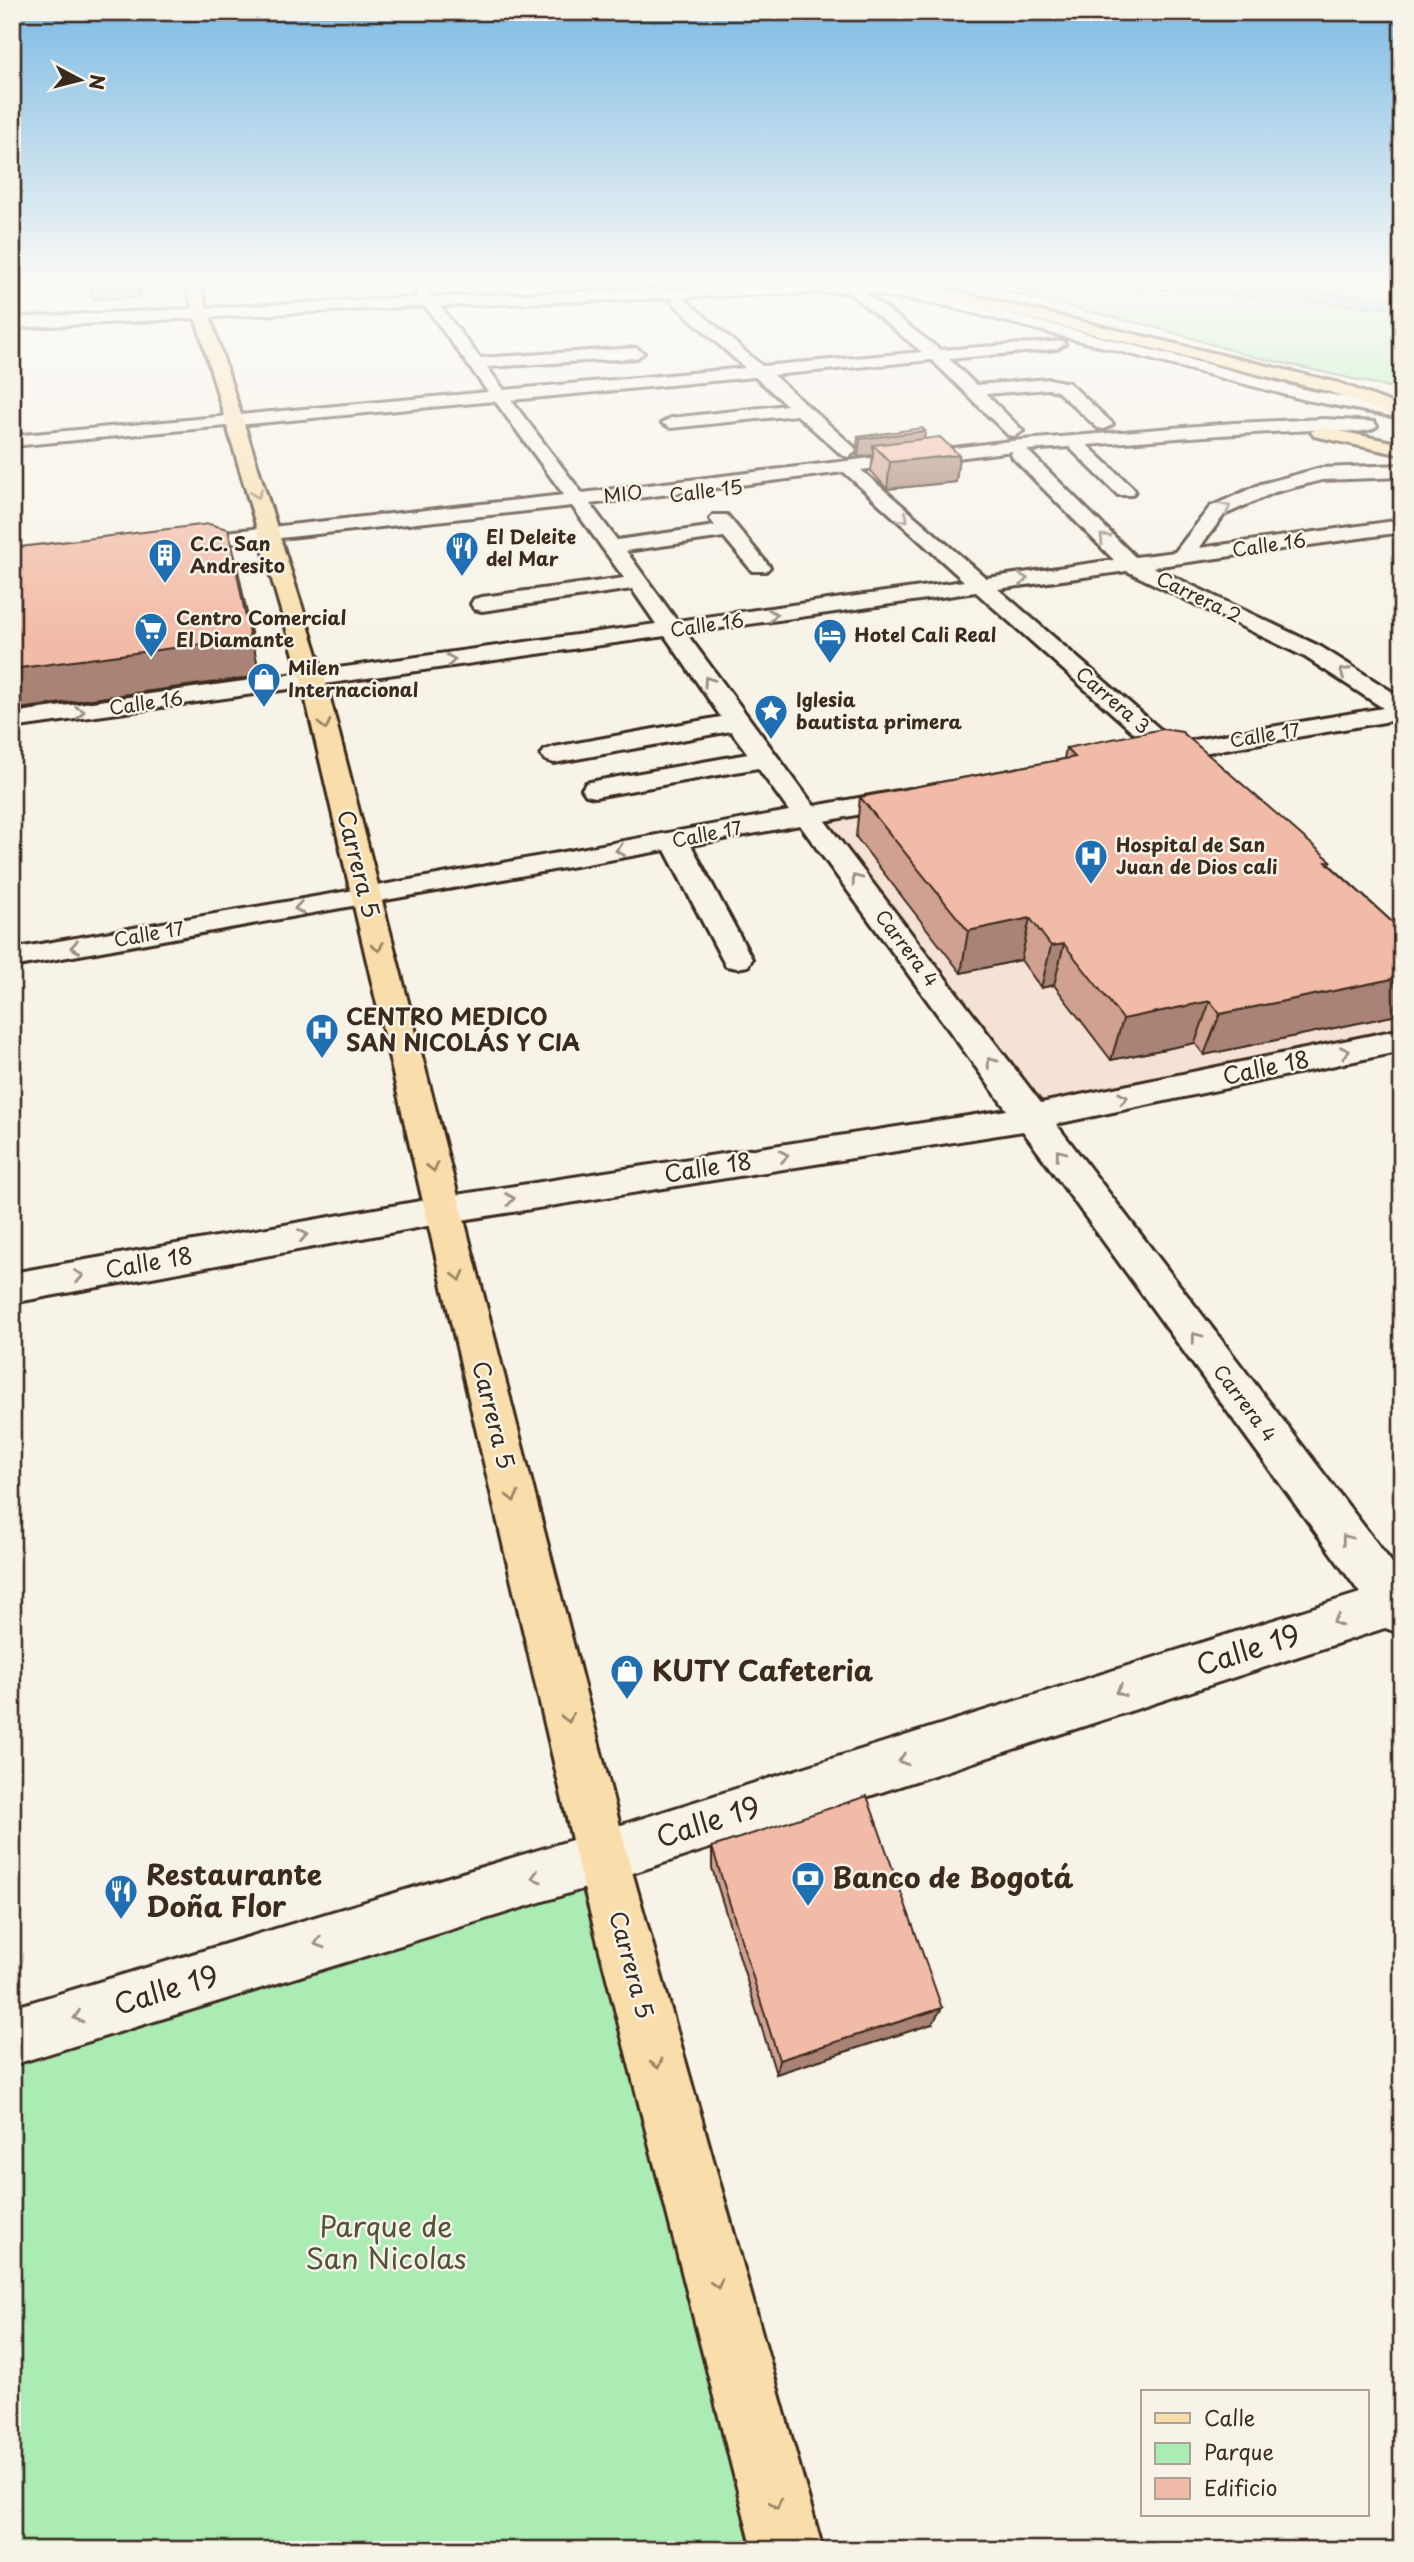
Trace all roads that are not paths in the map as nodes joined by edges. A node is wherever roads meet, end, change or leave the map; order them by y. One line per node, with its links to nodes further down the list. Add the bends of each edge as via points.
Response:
1 (1078, 401): 19 (street)
2 (229, 402): 16 (main road, Carrera 5)
3 (426, 402): 16 (street)
4 (503, 402): 31 (street, Carrera 4)
5 (794, 402): 14 (street, Carrera 3)
6 (985, 402): 21 (street)
7 (1012, 402): 13 (street)
8 (1055, 402): 9 (street)
9 (1065, 402)
10 (1282, 402): 17 (street, via 1283,412 1265,422)
11 (1337, 402): 15 (street)
12 (1372, 402): 15 (main road)
13 (1017, 404)
14 (802, 409): 18 (street); 28 (street, Carrera 3)
15 (1402, 413)
16 (234, 419): 24 (street); 33 (main road, Carrera 5, one-way to 33)
17 (1238, 422): 19 (street, Calle 15); 20 (street, MIO); 31 (street, MIO)
18 (671, 423)
19 (1104, 424): 21 (street, Calle 15)
20 (1402, 428)
21 (1014, 431): 28 (street, Calle 15)
22 (1320, 432): 23 (street, Calle 15); 25 (street, Calle 15); 26 (main road)
23 (1402, 435)
24 (12, 441)
25 (1078, 447): 27 (street, Calle 15); 30 (street)
26 (1402, 450)
27 (1020, 454): 28 (street, Calle 15); 38 (street, Carrera 2, one-way to 27)
28 (850, 462): 31 (street, Calle 15); 40 (street, Carrera 3, one-way to 40)
29 (1402, 471): 37 (street, one-way to 29, via 1217,512 1268,488 1321,474)
30 (1125, 491)
31 (574, 498): 33 (street, Calle 15); 35 (street, Carrera 4)
32 (1402, 526): 37 (street, Calle 16)
33 (269, 532): 34 (street, Calle 15); 43 (main road, Carrera 5)
34 (164, 544)
35 (611, 547): 36 (street, via 724,524 752,558); 39 (street, Carrera 4)
36 (721, 554)
37 (1181, 558): 38 (street, Calle 16)
38 (1130, 564): 40 (street, Calle 16, one-way to 38); 44 (street, Carrera 2, one-way to 38, via 1313,652)
39 (638, 582): 41 (street); 42 (street, Carrera 4)
40 (981, 585): 42 (street, Calle 16, one-way to 40); 47 (street, Carrera 3)
41 (482, 604)
42 (672, 630): 43 (street, Calle 16, one-way to 42); 46 (street, Carrera 4, one-way to 42)
43 (313, 679): 45 (street, Calle 16, one-way to 43); 56 (main road, Carrera 5, one-way to 56)
44 (1402, 711): 47 (street, Calle 17)
45 (12, 721)
46 (737, 722): 48 (street); 50 (street, Carrera 4)
47 (1171, 751): 49 (street, Calle 17); 51 (street, Carrera 3)
48 (554, 755)
49 (1129, 758)
50 (765, 759): 52 (street); 54 (street, Carrera 4)
51 (1201, 778)
52 (595, 789)
53 (937, 792): 54 (street, Calle 17)
54 (808, 814): 55 (street, Calle 17); 60 (street, Carrera 4, one-way to 54)
55 (674, 840): 56 (street, Calle 17, one-way to 56); 58 (street)
56 (366, 897): 57 (street, Calle 17, one-way to 57); 61 (main road, Carrera 5, one-way to 61)
57 (12, 958)
58 (737, 959)
59 (1402, 1040): 60 (street, Calle 18, one-way to 59)
60 (1032, 1117): 61 (street, Calle 18, one-way to 60); 63 (street, Carrera 4, one-way to 60)
61 (443, 1210): 62 (street, Calle 18, one-way to 61); 64 (main road, Carrera 5, one-way to 64)
62 (12, 1288)
63 (1399, 1606): 64 (street, Calle 19, one-way to 64)
64 (601, 1857): 65 (street, Calle 19, one-way to 65); 66 (main road, Carrera 5, one-way to 66)
65 (12, 2037)
66 (788, 2550)

